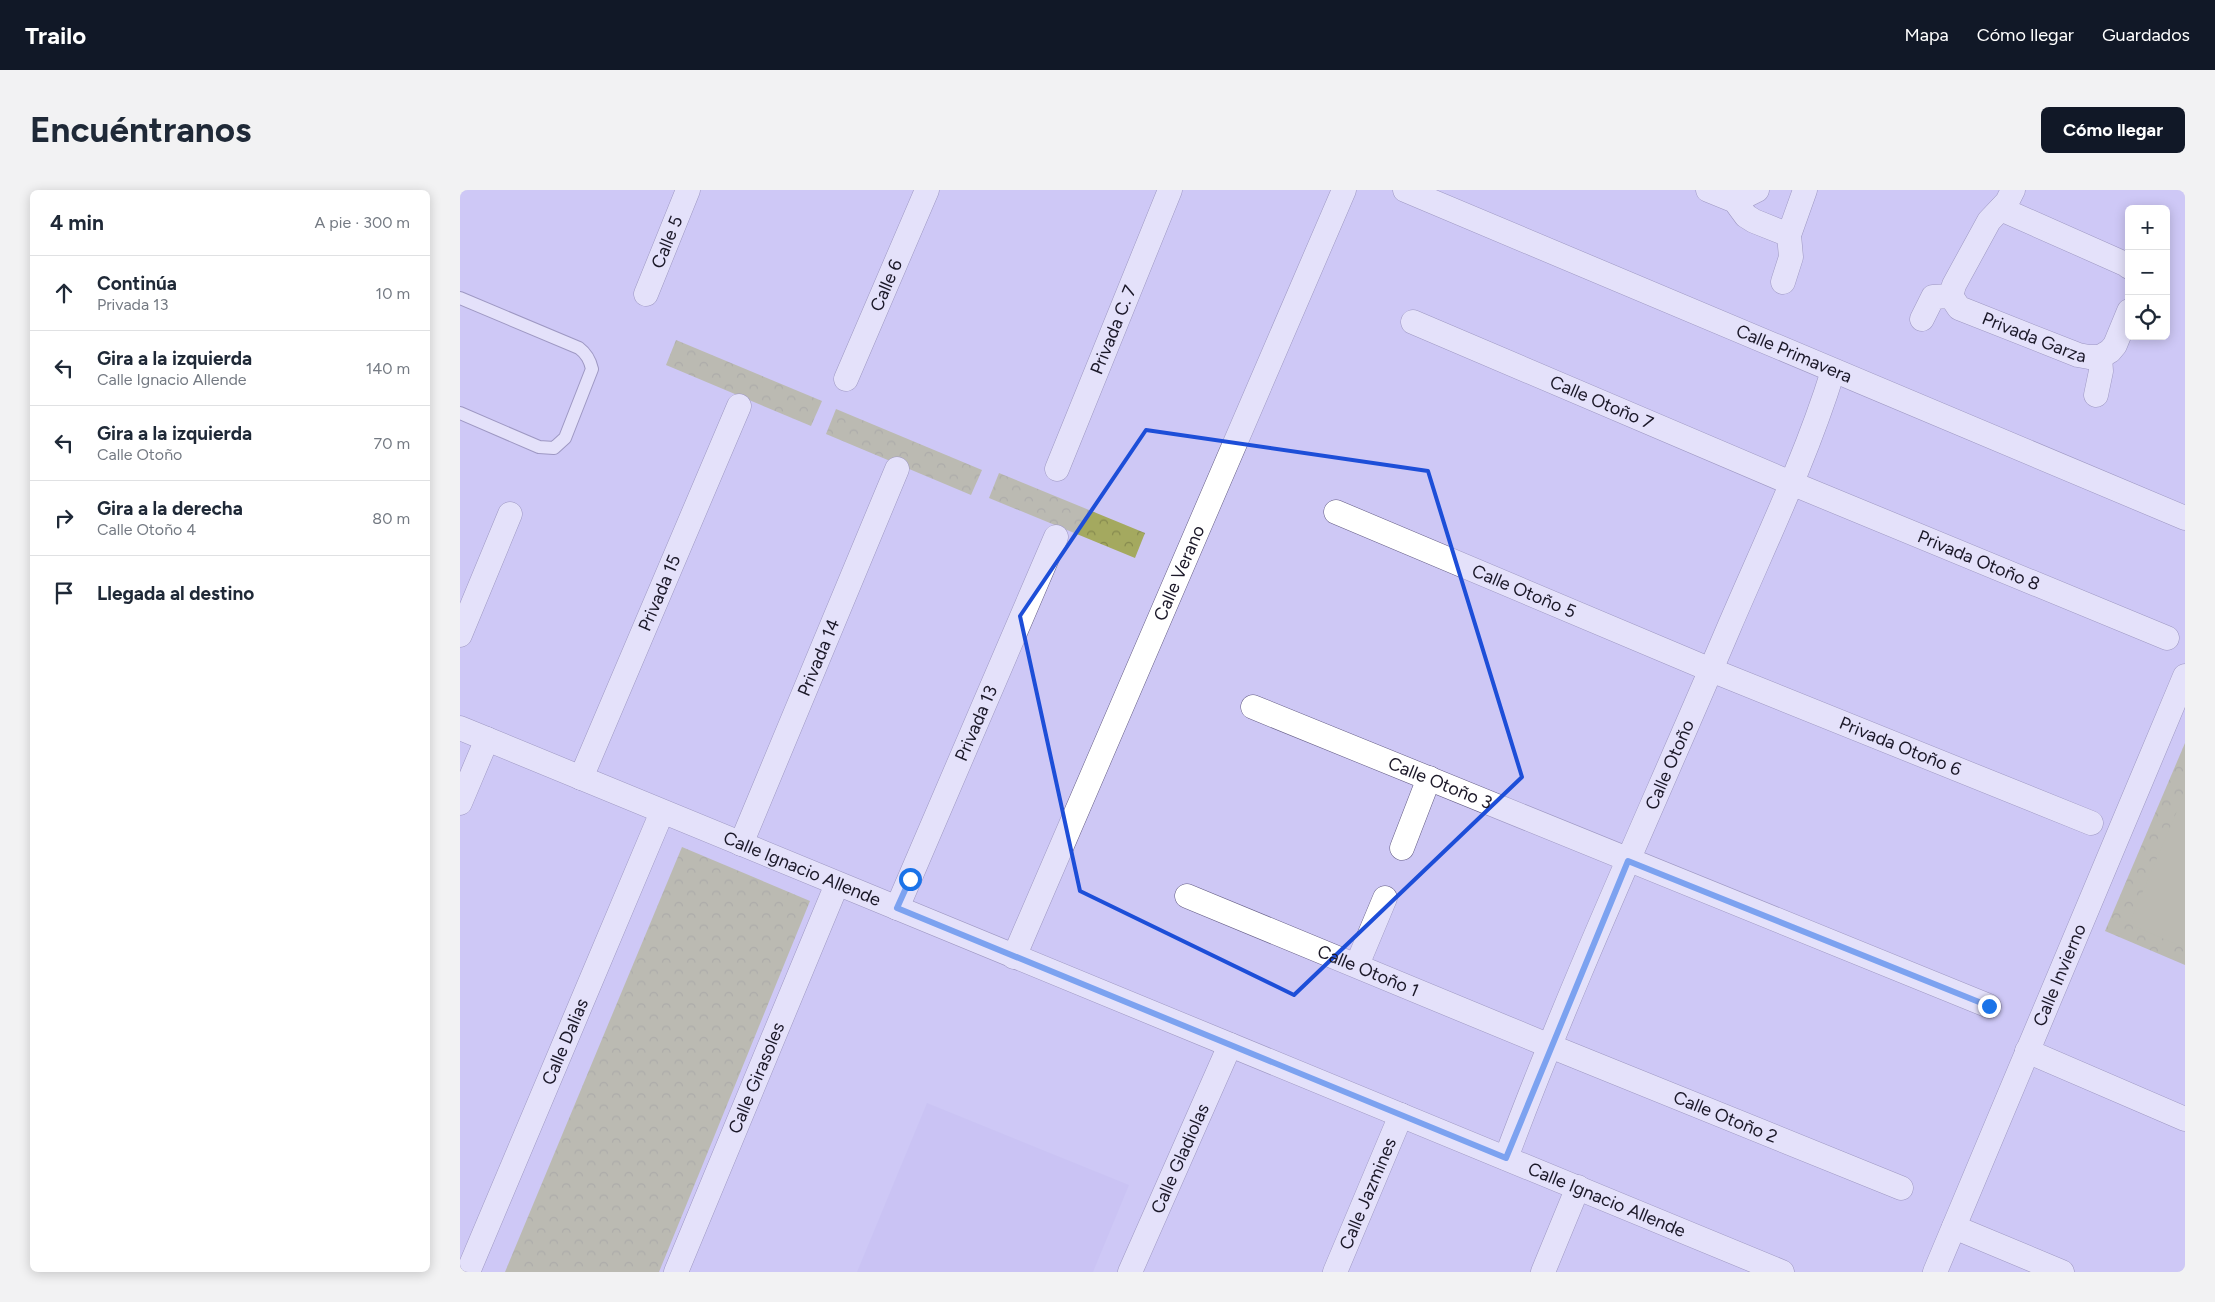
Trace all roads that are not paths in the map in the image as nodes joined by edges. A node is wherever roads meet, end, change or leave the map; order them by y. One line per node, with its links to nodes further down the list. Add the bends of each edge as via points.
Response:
1 (688, 190): 14 (street, Calle 5)
2 (927, 190): 22 (street, Calle 6)
3 (1170, 190): 27 (street, Privada C. 7)
4 (1344, 190): 52 (street, Calle Verano)
5 (1405, 190): 21 (street, Calle Primavera)
6 (1708, 190): 10 (street)
7 (1757, 190): 10 (street)
8 (1804, 190): 11 (street)
9 (2007, 199): 12 (street); 15 (street, via 1989,222 1954,285)
10 (1736, 200): 11 (street, via 1746,216)
11 (1789, 235): 13 (street, via 1791,257)
12 (2125, 264)
13 (1783, 282)
14 (646, 294)
15 (1952, 296): 17 (street, via 1933,297); 20 (street, Privada Garza, via 1959,308 2078,355)
16 (460, 298): 25 (lane, via 579,348 590,361 592,369 565,438 554,448 539,447)
17 (1922, 319)
18 (2125, 321): 20 (street, Privada Garza, via 2115,345)
19 (1413, 322): 28 (street, Calle Otoño 7)
20 (2100, 356): 23 (street, via 2101,371)
21 (1833, 371): 28 (street, Calle Otoño); 31 (street, Calle Primavera)
22 (846, 379)
23 (2096, 395)
24 (739, 406): 40 (street, Privada 15)
25 (460, 414)
26 (896, 469): 45 (street, Privada 14)
27 (1057, 469)
28 (1791, 483): 34 (street, Privada Otoño 8); 35 (street, Calle Otoño)
29 (1336, 512): 35 (street, Calle Otoño 5)
30 (510, 514): 33 (street)
31 (2185, 518)
32 (1056, 537): 51 (street, Privada 13)
33 (460, 635)
34 (2166, 638)
35 (1711, 670): 44 (street, Privada Otoño 6); 47 (street, Calle Otoño)
36 (2185, 676): 57 (street, Calle Invierno)
37 (1253, 707): 41 (street, Calle Otoño 3)
38 (460, 728): 39 (street, Calle Ignacio Allende)
39 (487, 739): 40 (street, Calle Ignacio Allende); 42 (street)
40 (581, 778): 43 (street, Calle Ignacio Allende)
41 (1429, 778): 46 (street); 47 (street, Calle Otoño 3)
42 (460, 803)
43 (662, 812): 45 (street, Calle Ignacio Allende); 65 (street, Calle Dalias)
44 (2091, 823)
45 (741, 844): 48 (street, Calle Ignacio Allende)
46 (1402, 848)
47 (1628, 861): 54 (street, Calle Otoño 3); 56 (street, Calle Otoño)
48 (837, 884): 51 (street, Calle Ignacio Allende); 66 (street, Calle Girasoles)
49 (1188, 896): 53 (street, Calle Otoño 1)
50 (1385, 898): 53 (street)
51 (897, 908): 52 (street, Calle Ignacio Allende)
52 (1014, 957): 55 (street, Calle Ignacio Allende)
53 (1357, 964): 56 (street, Calle Otoño 1)
54 (1989, 1006)
55 (1230, 1045): 58 (street, Calle Ignacio Allende); 67 (street, Calle Gladiolas)
56 (1550, 1046): 60 (street, Calle Otoño); 62 (street, Calle Otoño 2)
57 (2027, 1051): 59 (street); 63 (street, Calle Invierno)
58 (1400, 1115): 60 (street, Calle Ignacio Allende); 68 (street, Calle Jazmines)
59 (2185, 1119)
60 (1506, 1158): 61 (street, Calle Ignacio Allende)
61 (1578, 1187): 64 (street, Calle Ignacio Allende); 69 (street)
62 (1901, 1188)
63 (1954, 1227): 71 (street, Calle Invierno); 72 (street)
64 (1757, 1267): 70 (street, Calle Ignacio Allende)
65 (468, 1272)
66 (676, 1272)
67 (1130, 1272)
68 (1335, 1272)
69 (1543, 1272)
70 (1782, 1272)
71 (1935, 1272)
72 (2062, 1272)

